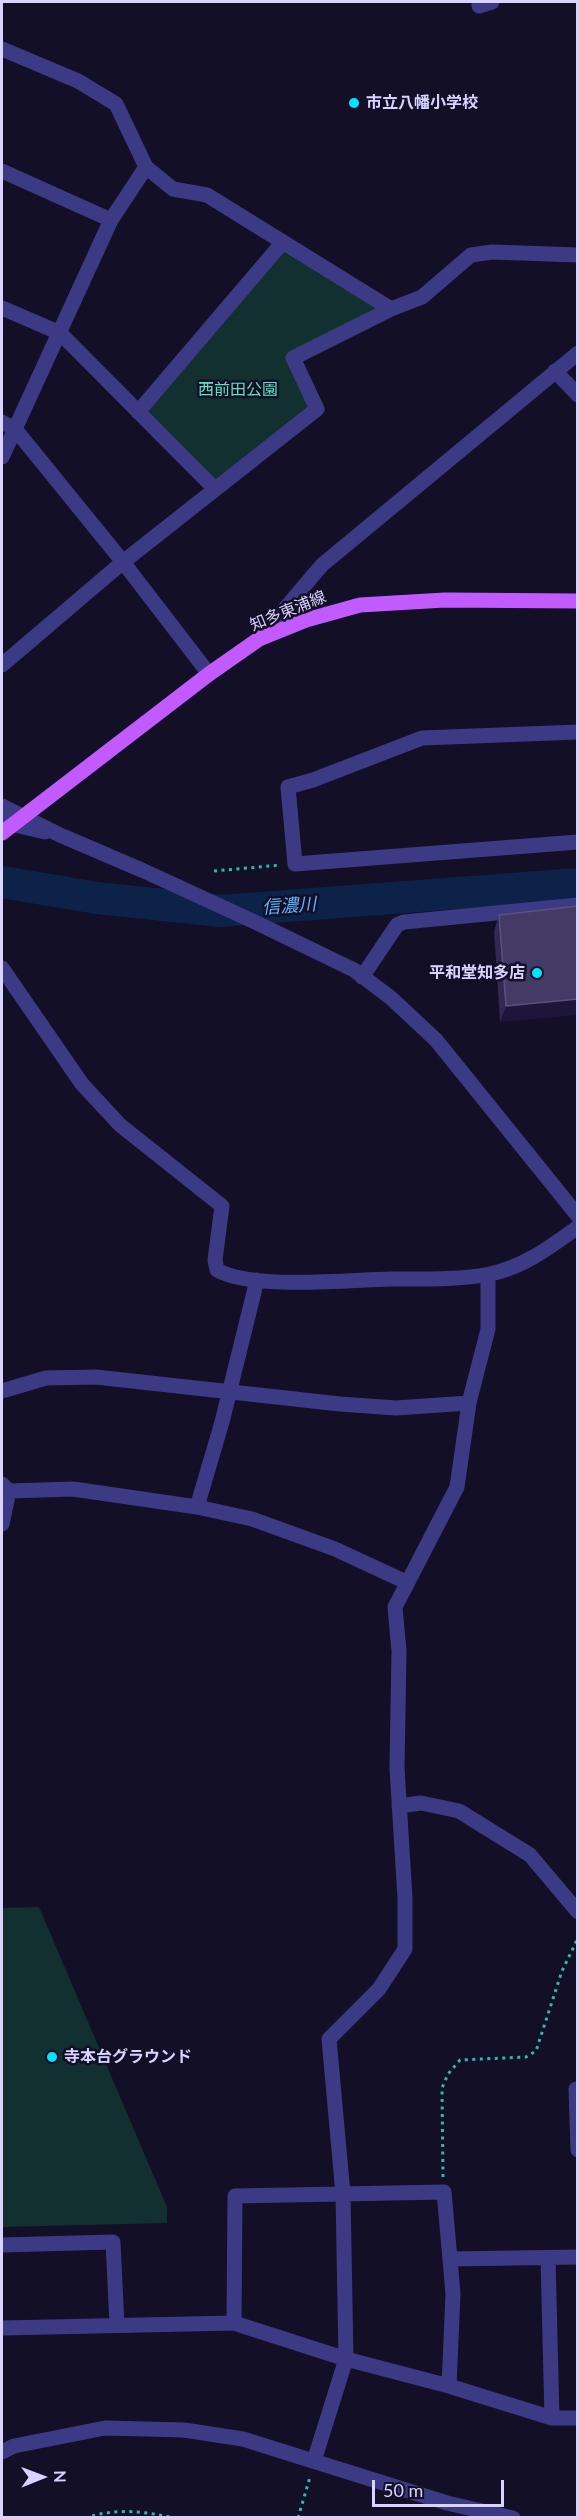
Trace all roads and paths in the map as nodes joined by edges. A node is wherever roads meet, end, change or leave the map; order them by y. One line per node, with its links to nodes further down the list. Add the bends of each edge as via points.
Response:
1 (479, 2): 2 (street, via 479,6)
2 (492, 2)
3 (2, 49): 4 (street, via 78,81 116,104)
4 (146, 167): 6 (street); 7 (street, via 173,189 207,195)
5 (2, 171): 6 (street)
6 (111, 220): 11 (street)
7 (283, 242): 10 (street); 15 (street)
8 (578, 255): 10 (street, via 471,255 422,297)
9 (2, 308): 11 (street)
10 (392, 309): 18 (street, via 293,358 317,409)
11 (60, 333): 15 (street); 16 (street)
12 (578, 353): 13 (street)
13 (555, 370): 14 (street); 21 (street, via 322,565)
14 (578, 395)
15 (138, 412): 18 (street)
16 (8, 426): 17 (street); 19 (street)
17 (2, 457)
18 (215, 489): 19 (street)
19 (123, 562): 22 (street); 23 (street)
20 (578, 601): 21 (main road, 知多東浦線, via 434,600 360,605)
21 (259, 639): 23 (main road, 知多東浦線)
22 (2, 665)
23 (208, 674): 26 (main road, 知多東浦線)
24 (578, 732): 30 (street, via 422,738 288,787)
25 (2, 806): 26 (street)
26 (23, 816): 27 (main road, 知多東浦線); 28 (street)
27 (4, 827): 28 (street)
28 (60, 835): 34 (street, via 257,923)
29 (578, 842): 30 (street)
30 (295, 864): 31 (path)
31 (214, 871)
32 (578, 905): 34 (street, via 404,922 397,925)
33 (2, 968): 38 (street, via 82,1084 120,1125 222,1206 215,1260 218,1270)
34 (362, 977): 35 (street, via 436,1040)
35 (578, 1216)
36 (578, 1227): 37 (street, via 541,1254)
37 (488, 1275): 38 (street); 41 (street, via 488,1329)
38 (257, 1280): 40 (street)
39 (2, 1391): 40 (street, via 46,1378 96,1377)
40 (230, 1391): 41 (street, via 396,1408); 43 (street)
41 (469, 1403): 45 (street, via 457,1487)
42 (5, 1488): 43 (street, via 73,1489); 44 (street)
43 (197, 1507): 45 (street, via 252,1519 335,1549)
44 (2, 1524)
45 (406, 1582): 46 (street, via 395,1607 399,1651)
46 (399, 1806): 47 (street, via 421,1803 459,1811 530,1855); 52 (street, via 405,1949 379,1989 330,2038)
47 (578, 1912)
48 (578, 1938): 51 (path, via 562,1971 536,2050 526,2056 460,2060 448,2074 442,2088)
49 (576, 2089): 50 (street)
50 (578, 2150)
51 (444, 2192): 52 (street); 56 (street)
52 (343, 2194): 57 (street, via 235,2196); 60 (street)
53 (2, 2245): 58 (street, via 113,2242)
54 (578, 2257): 55 (street)
55 (548, 2258): 56 (street); 62 (street)
56 (450, 2259): 61 (street, via 453,2294)
57 (234, 2323): 58 (street); 60 (street)
58 (117, 2325): 59 (street)
59 (2, 2328)
60 (346, 2359): 61 (street); 65 (street)
61 (448, 2386): 62 (street)
62 (552, 2418): 63 (street)
63 (578, 2418)
64 (2, 2452): 65 (street, via 14,2446 105,2428 184,2430 243,2439)
65 (314, 2461): 68 (path); 69 (street, via 447,2503)
66 (85, 2517): 67 (path, via 121,2511 148,2511)
67 (174, 2517)
68 (298, 2517)
69 (513, 2517)

